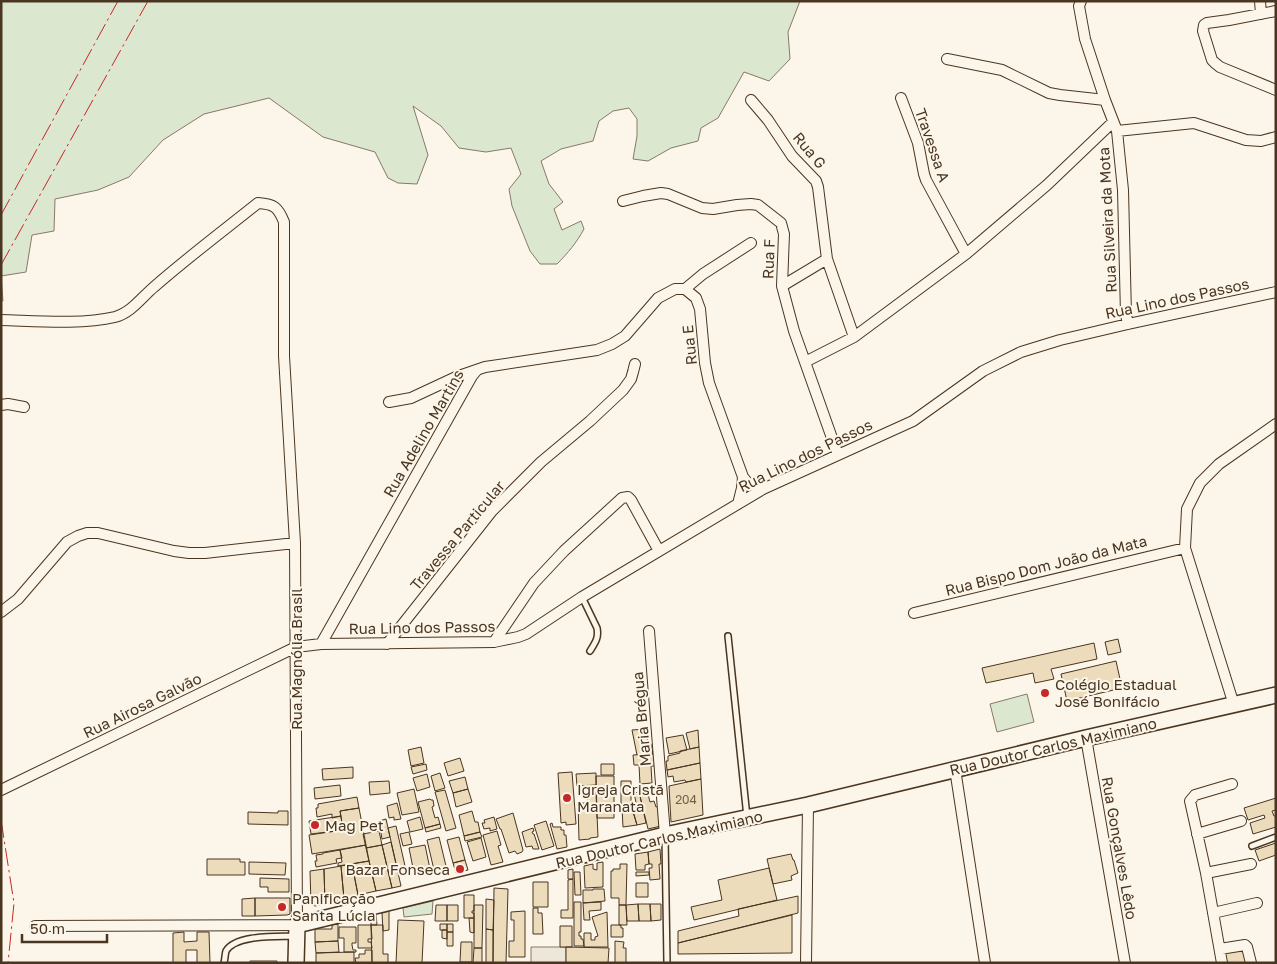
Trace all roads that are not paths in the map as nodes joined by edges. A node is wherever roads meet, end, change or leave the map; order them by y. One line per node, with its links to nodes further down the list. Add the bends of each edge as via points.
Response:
1 (1081, 1): 9 (street, Rua Silveira da Mota, via 1078,6 1085,39)
2 (1260, 1): 4 (street)
3 (1276, 11): 4 (street)
4 (1261, 14): 6 (street, via 1208,23 1203,31 1212,60 1220,67)
5 (947, 59): 9 (street, via 1002,70 1049,93)
6 (1276, 90)
7 (901, 98): 14 (street, Travessa A, via 918,143 926,180)
8 (751, 100): 15 (street, Rua G, via 792,156 816,182)
9 (1105, 100): 10 (street, Rua Silveira da Mota)
10 (1115, 127): 11 (street, via 1194,123 1246,140); 14 (street); 20 (street, Rua Silveira da Mota, via 1122,190)
11 (1276, 137)
12 (623, 201): 16 (street, Rua F, via 662,193 702,208 737,204 758,206 783,227)
13 (751, 243): 17 (street)
14 (966, 254): 21 (street)
15 (827, 259): 16 (street); 21 (street, Rua G)
16 (782, 286): 22 (street, Rua F)
17 (685, 289): 24 (street, Rua Adelino Martins, via 674,289 658,298 624,336 597,350); 30 (street, Rua E, via 696,298 700,309 709,383)
18 (1276, 292): 20 (street, Rua Lino dos Passos)
19 (1, 320): 33 (street, Rua Magnólia Brasil, via 64,322 117,316 135,306 258,203 275,207 284,222 284,356)
20 (1128, 324): 29 (street, Rua Lino dos Passos, via 1021,352 983,371 913,421)
21 (854, 337): 22 (street)
22 (805, 362): 29 (street, Rua F)
23 (635, 364): 43 (street, Travessa Particular, via 631,379 623,390 541,462 492,512)
24 (478, 370): 25 (street, via 411,398); 42 (street, Rua Adelino Martins)
25 (389, 402)
26 (1, 405): 27 (street)
27 (24, 407)
28 (1276, 424): 34 (street, via 1219,464 1200,483 1187,509)
29 (838, 455): 31 (street, Rua Lino dos Passos)
30 (743, 477): 31 (street, via 748,483); 32 (street)
31 (763, 489): 32 (street, Rua Lino dos Passos)
32 (738, 504): 35 (street, Rua Lino dos Passos)
33 (295, 543): 37 (street, via 189,553 88,533 67,542 18,599); 44 (street, Rua Magnólia Brasil)
34 (1185, 548): 38 (street, Rua Bispo Dom João da Mata); 47 (street)
35 (659, 552): 36 (street, Rua Lino dos Passos); 41 (street, via 632,500 622,498 534,583)
36 (582, 596): 41 (street, Rua Lino dos Passos, via 526,634); 45 (lane, via 598,633)
37 (1, 612)
38 (914, 612)
39 (649, 631): 56 (street, Maria Brégua)
40 (728, 636): 53 (lane)
41 (494, 642): 43 (street, Rua Lino dos Passos)
42 (321, 644): 43 (street, Rua Lino dos Passos); 44 (street, Rua Lino dos Passos)
43 (387, 644)
44 (296, 647): 51 (street, Rua Airosa Galvão); 64 (street, Rua Magnólia Brasil)
45 (590, 651)
46 (1276, 695): 47 (main road, Rua Doutor Carlos Maximiano)
47 (1234, 705): 48 (main road, Rua Doutor Carlos Maximiano)
48 (1086, 738): 49 (main road, Rua Doutor Carlos Maximiano); 71 (street, Rua Gonçalves Lêdo)
49 (956, 769): 52 (main road, Rua Doutor Carlos Maximiano); 70 (street)
50 (1232, 784): 55 (street, via 1195,796 1190,801)
51 (1, 790)
52 (808, 805): 53 (main road, Rua Doutor Carlos Maximiano); 69 (street)
53 (748, 819): 56 (main road, Rua Doutor Carlos Maximiano)
54 (1241, 820): 55 (street)
55 (1197, 834): 60 (street)
56 (665, 835): 64 (main road, Rua Doutor Carlos Maximiano); 68 (lane)
57 (1276, 837): 58 (lane)
58 (1252, 846)
59 (1251, 864): 60 (street)
60 (1206, 873): 62 (street)
61 (1257, 903): 62 (street)
62 (1213, 913): 65 (street)
63 (36, 926): 64 (street, Rua Doutor Carlos Maximiano)
64 (296, 930): 66 (lane, via 234,943 226,951); 67 (main road, Rua Magnólia Brasil)
65 (1220, 949): 72 (street); 73 (street, via 1245,945)
66 (224, 963)
67 (296, 963)
68 (667, 963)
69 (806, 963)
70 (985, 963)
71 (1125, 963)
72 (1222, 963)
73 (1251, 963)

